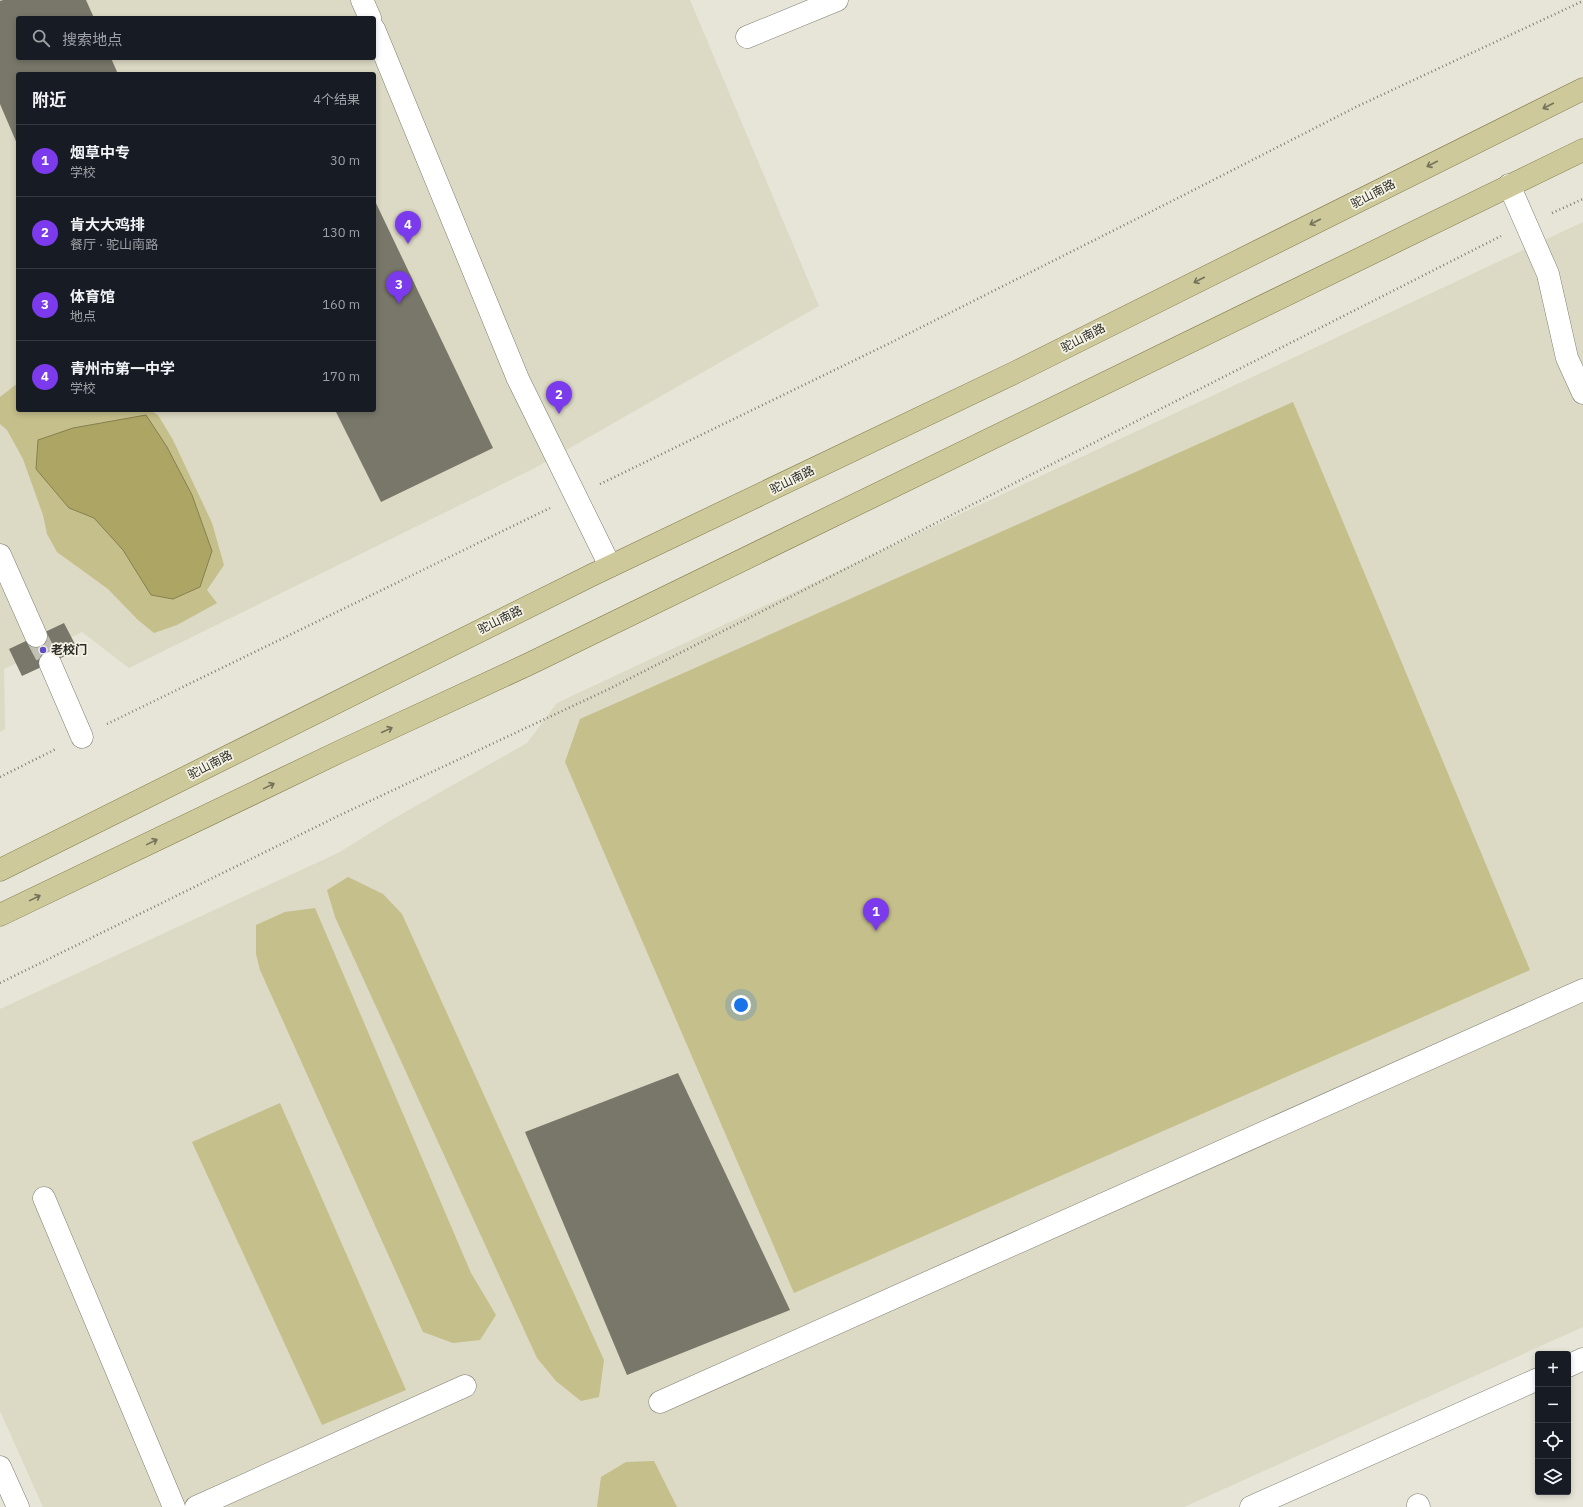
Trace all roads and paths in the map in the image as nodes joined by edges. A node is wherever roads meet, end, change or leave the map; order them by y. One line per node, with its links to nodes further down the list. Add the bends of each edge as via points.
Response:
1 (362, 0): 4 (street)
2 (837, 0): 6 (street)
3 (1583, 1): 13 (path, via 1358,106 902,337)
4 (369, 16)
5 (376, 33): 13 (street, via 518,378)
6 (747, 37)
7 (1583, 89): 15 (main road, 驼山南路, one-way to 15, via 1016,372)
8 (1583, 150): 9 (main road)
9 (1509, 185): 11 (street); 21 (main road, one-way to 9, via 529,664)
10 (1583, 199): 11 (path)
11 (1527, 224): 12 (street, via 1548,274 1567,358); 22 (path, via 609,689 338,816)
12 (1583, 393)
13 (576, 496): 15 (street); 18 (path)
14 (0, 555): 16 (street)
15 (610, 566): 20 (main road, 驼山南路)
16 (36, 636)
17 (50, 663): 18 (street)
18 (82, 737): 19 (path)
19 (0, 777)
20 (0, 870)
21 (0, 915)
22 (0, 984)
23 (1583, 990): 29 (street)
24 (44, 1198): 32 (street)
25 (1583, 1359): 26 (street)
26 (1571, 1365)
27 (1535, 1380): 34 (street)
28 (465, 1386): 33 (street)
29 (660, 1402)
30 (0, 1467): 31 (street)
31 (18, 1507)
32 (174, 1507)
33 (196, 1507)
34 (1251, 1507)

